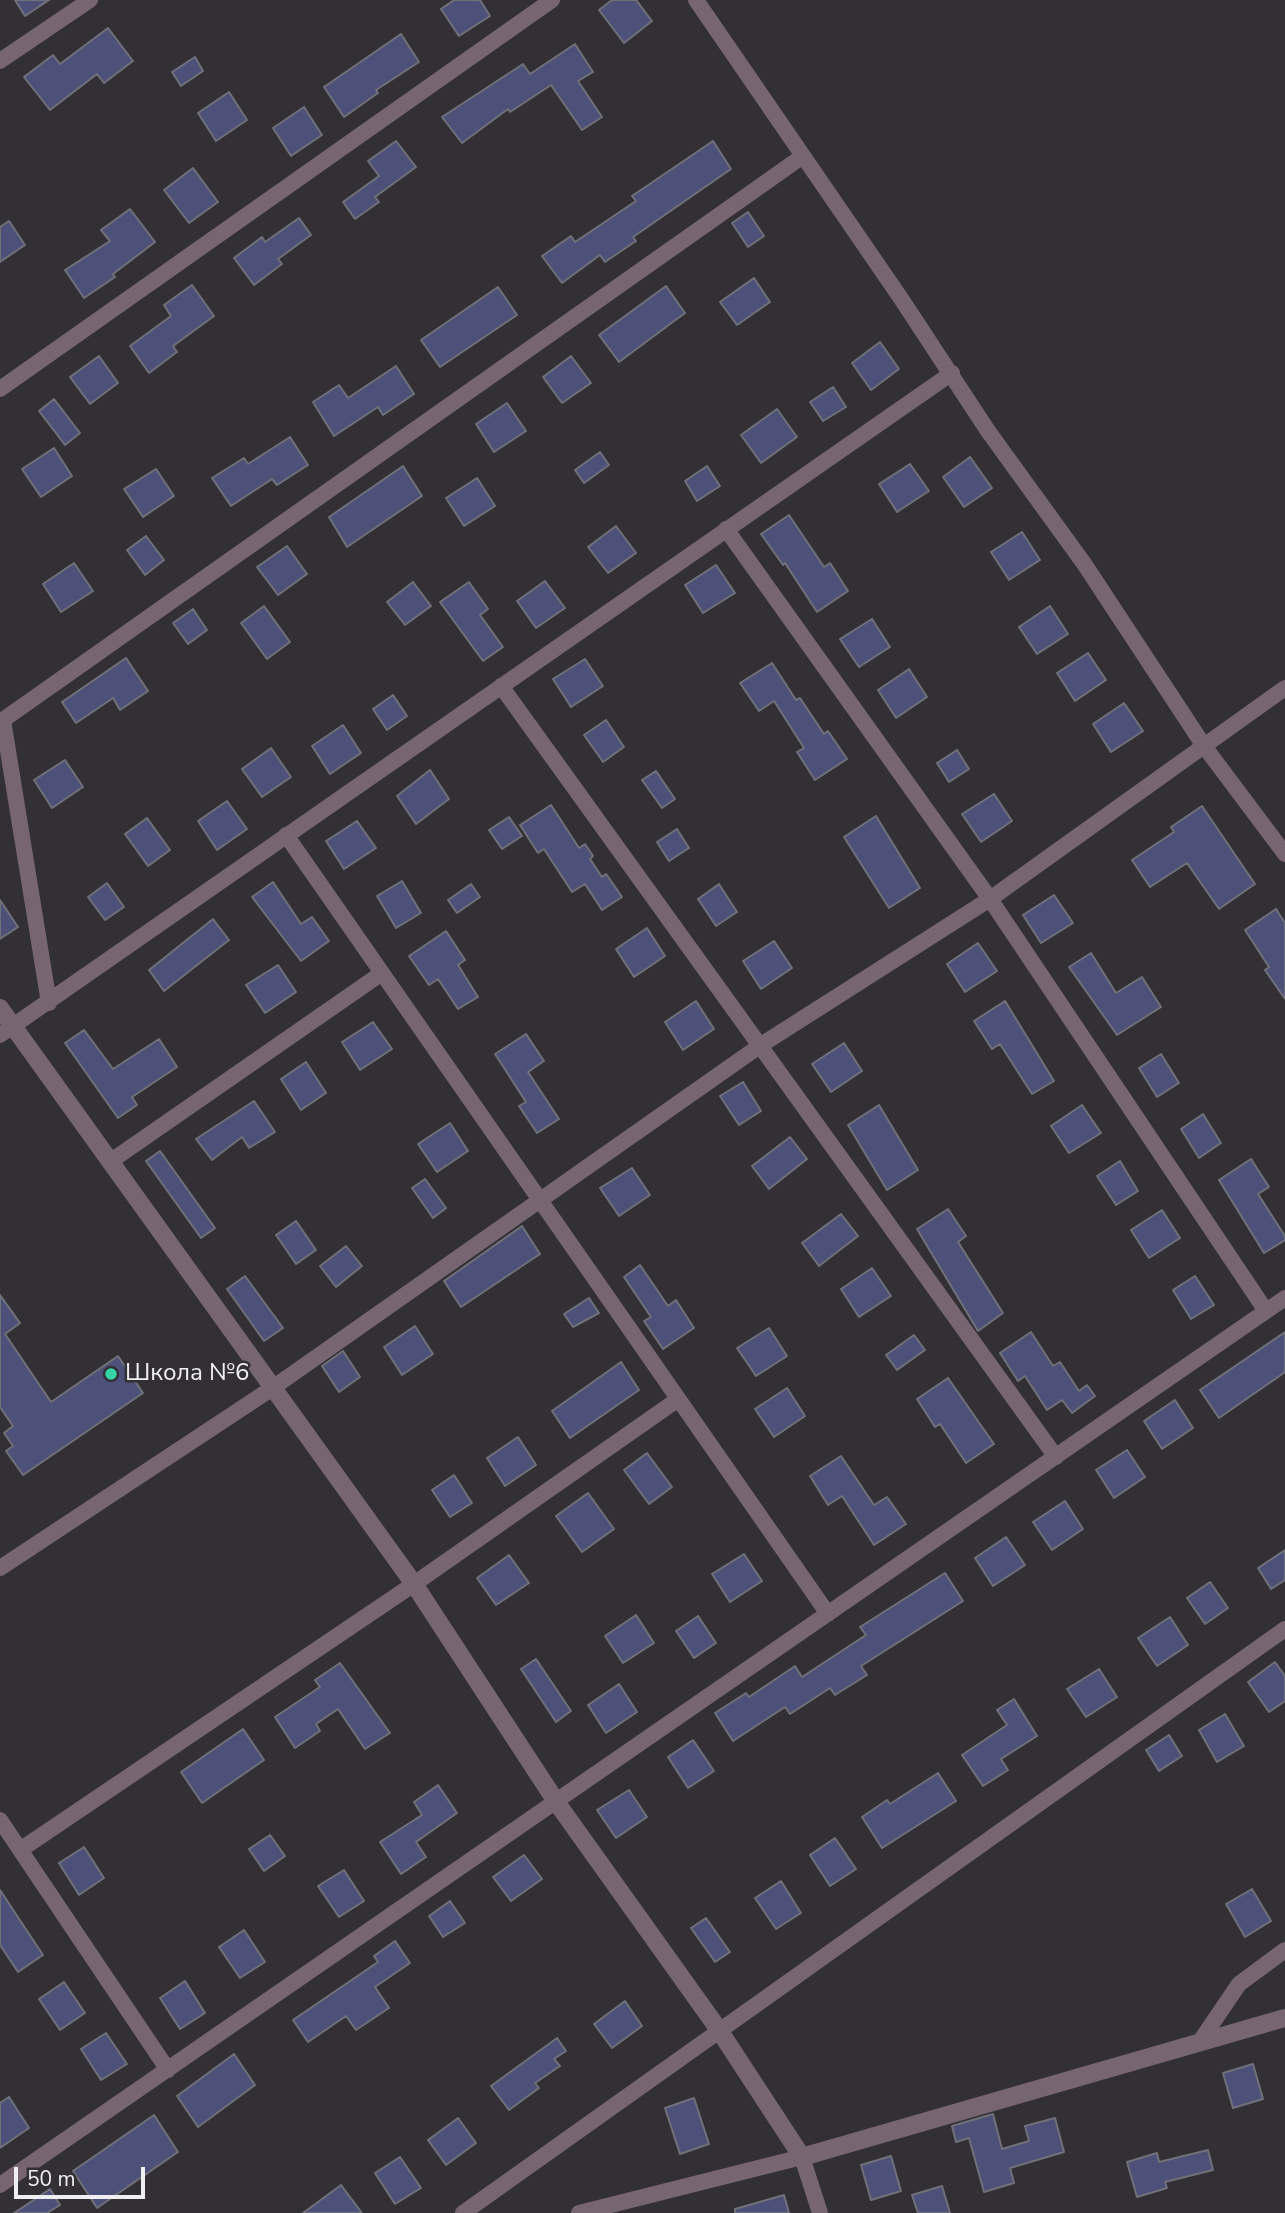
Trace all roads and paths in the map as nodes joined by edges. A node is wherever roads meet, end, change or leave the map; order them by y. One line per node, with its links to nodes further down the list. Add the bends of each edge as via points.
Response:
1 (90, 0): 4 (street)
2 (552, 0): 7 (street)
3 (696, 0): 5 (street)
4 (0, 61)
5 (803, 156): 6 (street); 11 (street)
6 (952, 373): 8 (street); 12 (street)
7 (0, 389)
8 (726, 529): 9 (street); 15 (street)
9 (501, 685): 13 (street); 20 (street)
10 (1285, 688): 12 (street)
11 (1, 718): 17 (street)
12 (1204, 746): 14 (street); 15 (street)
13 (286, 835): 16 (street); 17 (street)
14 (1285, 854)
15 (990, 899): 20 (street); 24 (street)
16 (382, 973): 21 (street); 22 (street)
17 (49, 1003): 19 (street)
18 (0, 1008): 19 (street)
19 (7, 1030): 21 (street)
20 (761, 1045): 22 (street); 27 (street)
21 (111, 1161): 25 (street)
22 (540, 1200): 25 (street); 26 (street)
23 (1285, 1298): 24 (street)
24 (1266, 1311): 27 (street)
25 (271, 1389): 28 (street); 29 (street)
26 (677, 1400): 29 (street); 30 (street)
27 (1056, 1457): 30 (street)
28 (0, 1568)
29 (414, 1584): 32 (street); 34 (street)
30 (828, 1614): 32 (street)
31 (1285, 1629): 37 (street)
32 (557, 1802): 37 (street); 39 (street)
33 (0, 1820): 34 (street)
34 (20, 1850): 39 (street)
35 (1285, 1950): 38 (street, via 1238,1984)
36 (1285, 2018): 38 (street)
37 (719, 2030): 40 (street); 42 (street)
38 (1201, 2040): 40 (street)
39 (168, 2070): 41 (street)
40 (802, 2157): 43 (street); 44 (street)
41 (0, 2185)
42 (463, 2213)
43 (579, 2213)
44 (820, 2213)

